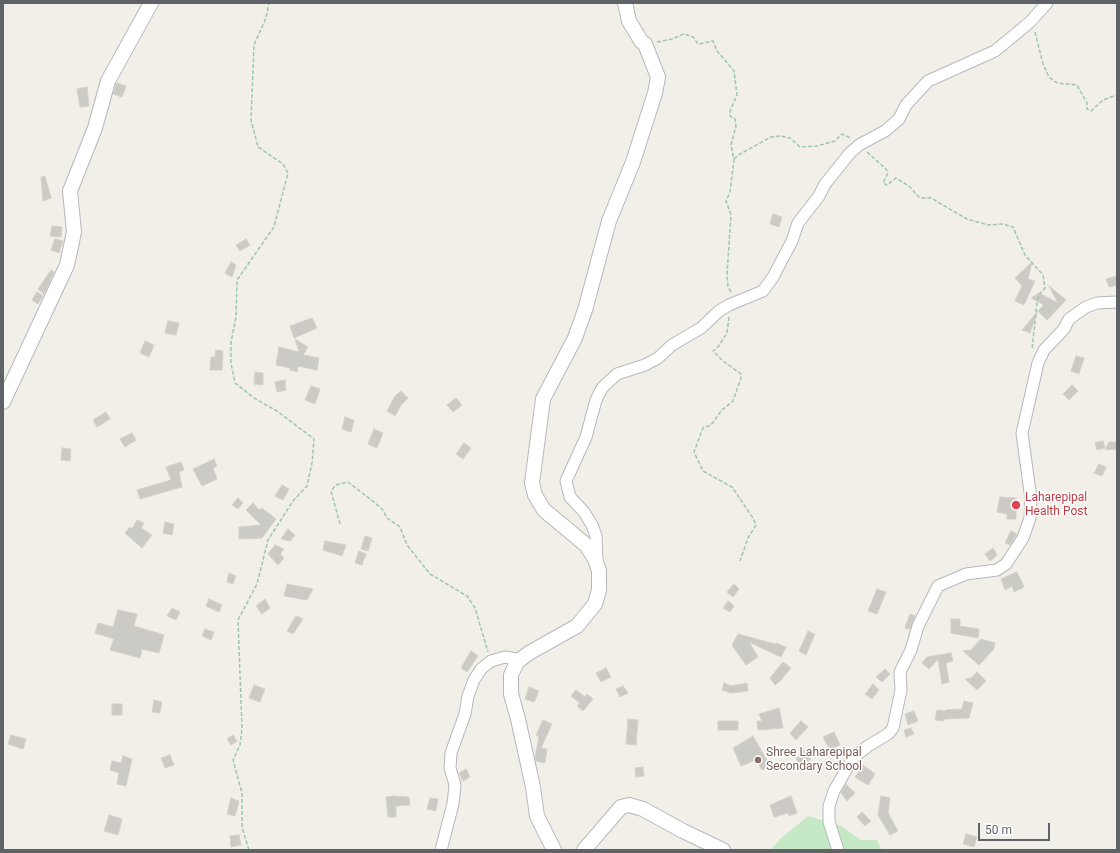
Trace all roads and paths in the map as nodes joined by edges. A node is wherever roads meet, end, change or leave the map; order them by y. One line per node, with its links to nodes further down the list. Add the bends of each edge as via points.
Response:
1 (150, 3): 13 (street, via 108,81 95,128 70,191 74,232 67,265)
2 (269, 3): 19 (path, via 266,18 254,45 251,120 258,147 283,164 288,173 274,227 237,280 231,363 235,383 314,439 307,486 293,501 268,540 257,584 238,620 242,728 240,745 233,760 242,793 242,827)
3 (625, 3): 6 (street, via 629,21)
4 (1047, 3): 5 (street)
5 (1030, 22): 7 (path, via 1037,36 1043,64 1049,77 1057,83 1078,85 1087,108 1091,111 1103,100); 8 (street, via 995,51 928,81 906,105 899,119 885,131)
6 (645, 44): 9 (path, via 684,34 693,37 698,44 713,41 717,51 734,71 736,80 737,95 730,111 736,126 731,145); 16 (street, via 658,77 655,93 633,162 608,221 585,310 575,338 543,399 533,472 532,483 539,503 557,523 586,545)
7 (1117, 95)
8 (859, 145): 9 (path, via 856,139 842,134 835,141 800,147 790,138 781,136 771,138 740,154); 10 (street, via 825,184 798,223 792,241 763,291); 12 (path, via 886,169 888,173 883,183 887,185 896,178 909,186 920,198 931,198 968,219 988,225 1003,224 1013,227 1025,255 1043,275 1045,288 1037,302)
9 (734, 160): 10 (path, via 730,192 726,200 731,215 727,274 728,287)
10 (736, 301): 15 (path, via 730,311 727,332 713,351 741,374 741,378 733,401 722,410 711,425 703,428 694,452 703,471 732,487 756,525 748,538); 16 (street, via 719,310 701,328 672,345 658,358 646,365 617,374 602,388 586,437 566,481 570,497 592,525 596,536)
11 (1117, 302): 24 (street, via 1097,303 1086,307 1069,319 1064,329 1044,350 1038,363 1022,433 1031,499 1030,518 1023,538 1006,564 997,570 966,574 938,586 918,626 911,650 900,672 901,690 893,728 853,758 834,791 829,806 829,822)
12 (1031, 355)
13 (3, 402)
14 (340, 524): 18 (path, via 332,491 336,485 348,482 400,527 407,545 430,574 467,596 481,623)
15 (740, 561)
16 (597, 563): 17 (street, via 599,590 595,604 577,626 529,652)
17 (520, 660): 18 (street, via 505,657); 21 (street, via 511,676 511,694 533,787 537,816)
18 (490, 661): 20 (street, via 474,680 465,714 450,753 450,768 455,785 453,804)
19 (249, 850)
20 (441, 850)
21 (554, 850)
22 (584, 850): 23 (street, via 621,807 629,805 644,809)
23 (723, 850)
24 (838, 850)

